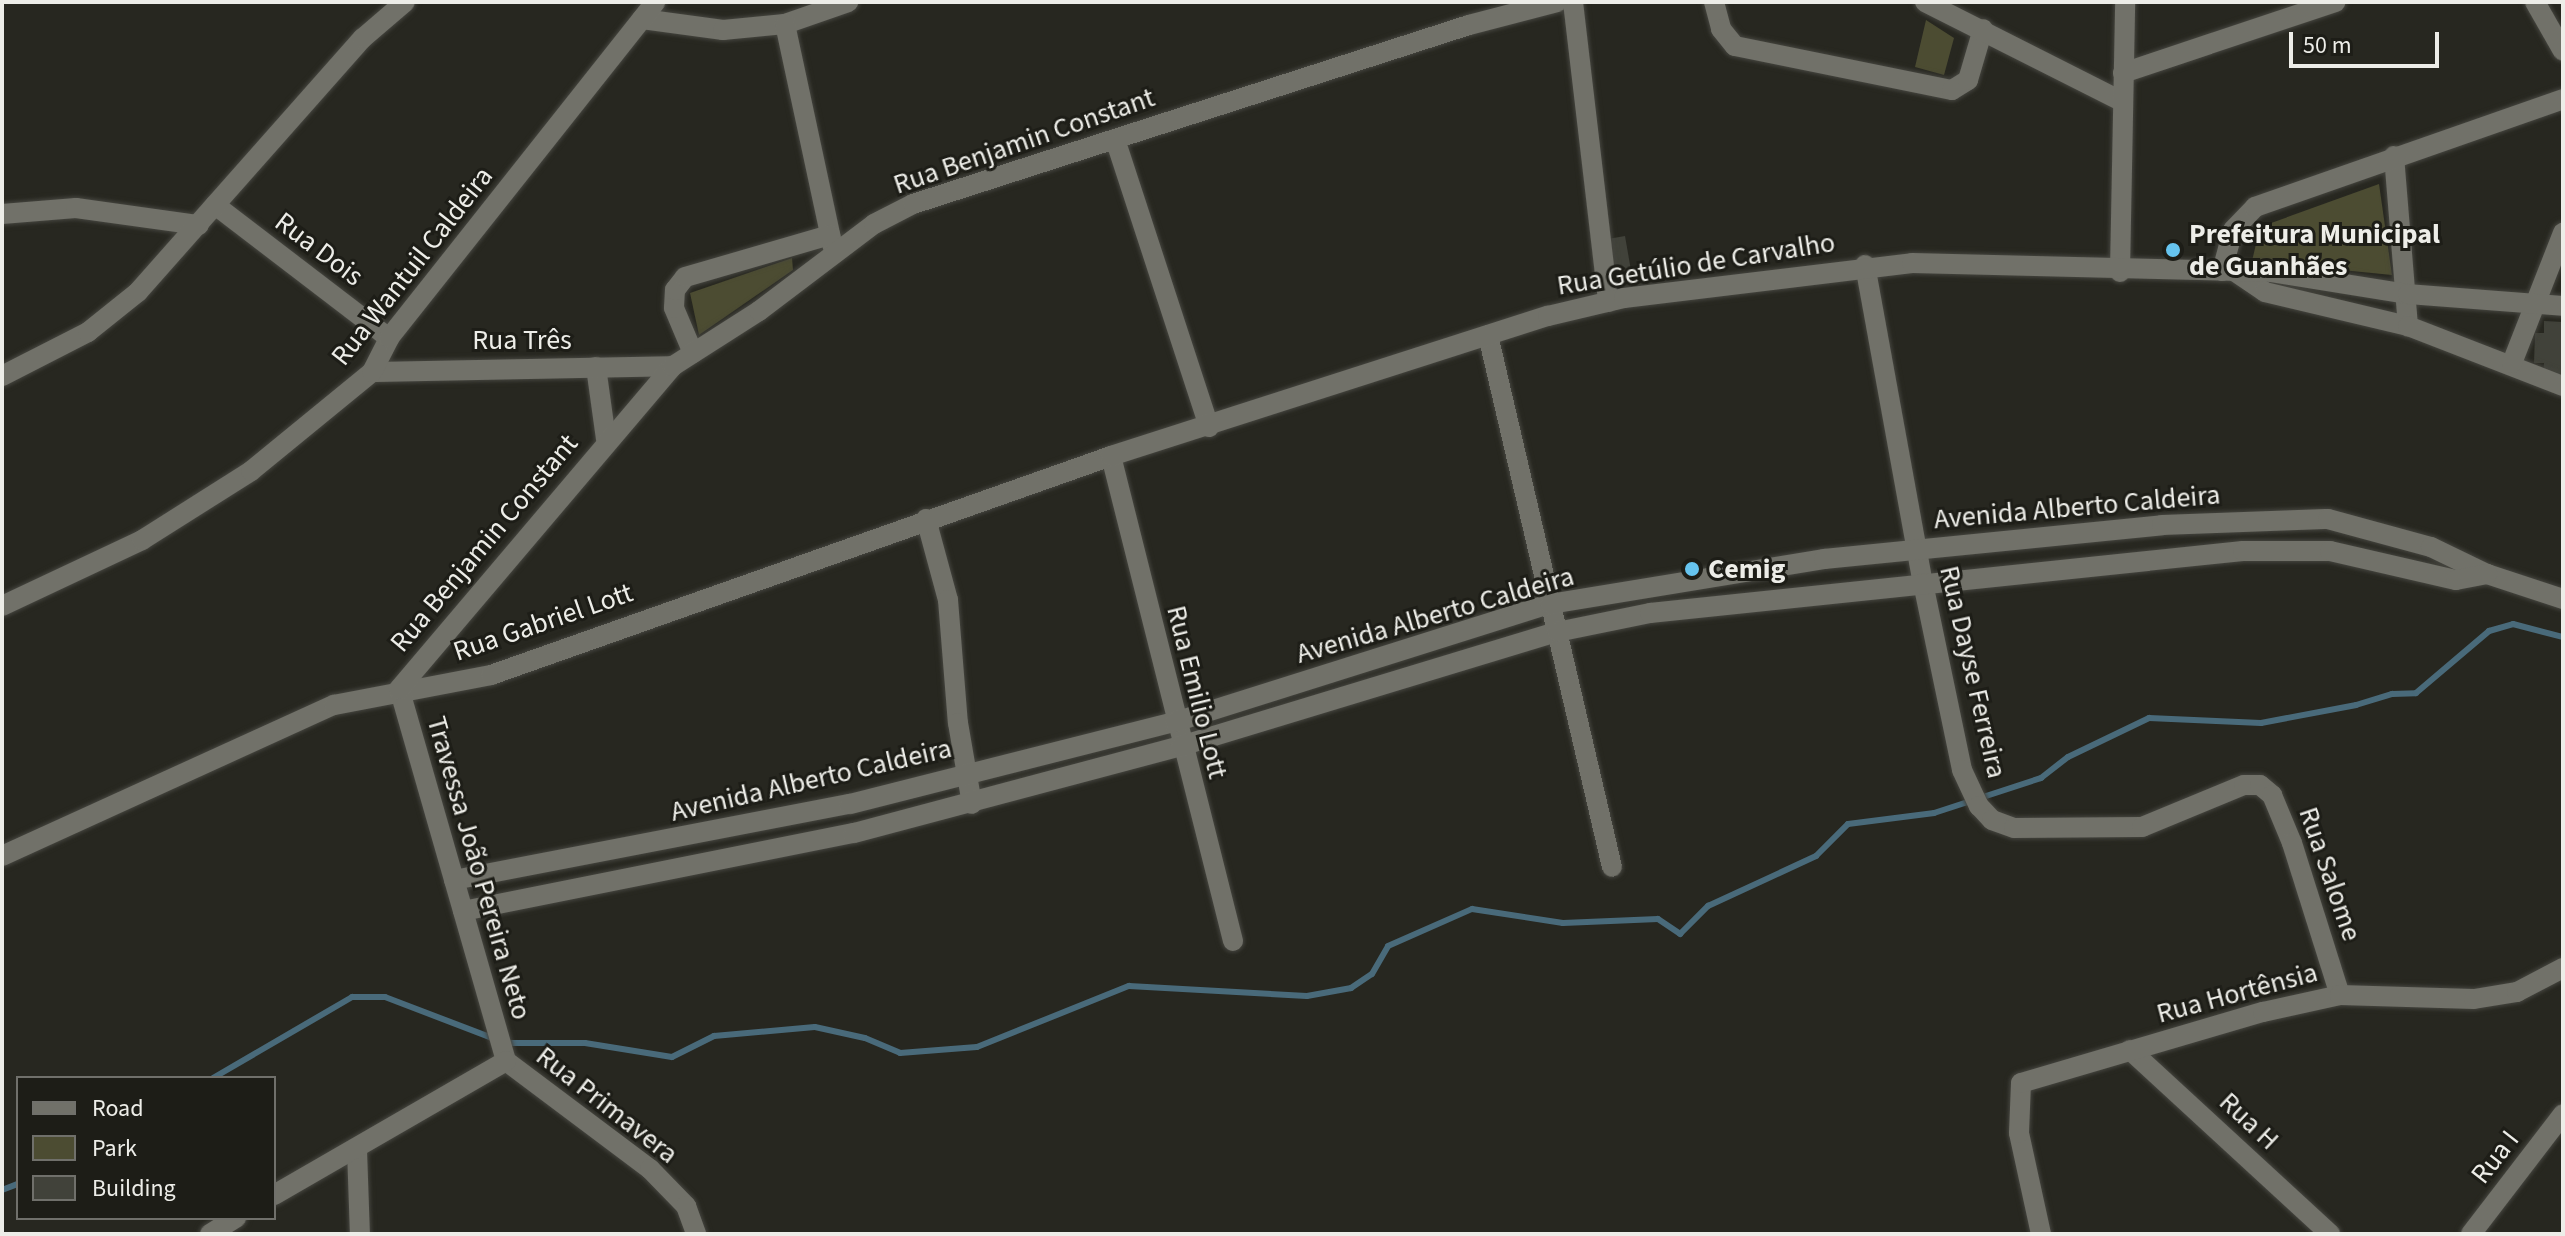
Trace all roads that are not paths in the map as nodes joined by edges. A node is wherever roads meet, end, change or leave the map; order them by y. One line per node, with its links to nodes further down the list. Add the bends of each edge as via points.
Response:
1 (405, 2): 21 (street, via 363,38)
2 (848, 2): 12 (street)
3 (1484, 2): 13 (street)
4 (1557, 2): 13 (street, Rua Benjamin Constant)
5 (1573, 2): 30 (street)
6 (1714, 2): 14 (street, via 1721,29 1735,46 1952,90 1968,80)
7 (1925, 2): 14 (street)
8 (2125, 2): 16 (street)
9 (2335, 2): 16 (street)
10 (2535, 2): 15 (street)
11 (648, 10): 12 (street, via 723,30); 35 (street, Rua Wantuil Caldeira)
12 (785, 24): 25 (street)
13 (1469, 25): 19 (street, Rua Benjamin Constant)
14 (1983, 29): 18 (street)
15 (2563, 51)
16 (2123, 73): 18 (street)
17 (2563, 99): 20 (street)
18 (2121, 101): 28 (street)
19 (1115, 139): 25 (street, Rua Benjamin Constant, via 913,204); 43 (street)
20 (2394, 156): 27 (street, via 2241,216); 29 (street)
21 (215, 205): 23 (street); 35 (street, Rua Dois)
22 (2, 214): 23 (street, via 76,208)
23 (199, 225): 41 (street, via 138,292 88,332)
24 (2563, 233): 31 (street)
25 (832, 243): 36 (street, Rua Benjamin Constant, via 759,311); 36 (street, via 685,277 675,290 674,308)
26 (1865, 265): 28 (street, Rua Getúlio de Carvalho); 30 (street, Rua Getúlio de Carvalho); 48 (street, Rua Dayse Ferreira)
27 (2228, 271): 28 (street, Rua Getúlio de Carvalho); 29 (street, Rua Getúlio de Carvalho); 33 (street, via 2265,292)
28 (2120, 272)
29 (2408, 294): 31 (street, Rua Getúlio de Carvalho); 33 (street)
30 (1608, 302): 34 (street, Rua Getúlio de Carvalho)
31 (2534, 304): 32 (street, Rua Getúlio de Carvalho); 37 (street)
32 (2563, 306)
33 (2408, 326): 37 (street)
34 (1488, 335): 43 (street, Rua Getúlio de Carvalho); 53 (street)
35 (389, 338): 40 (street, Rua Wantuil Caldeira)
36 (693, 353): 38 (street, Rua Benjamin Constant)
37 (2512, 363): 42 (street, via 2530,377)
38 (673, 366): 39 (street, Rua Três); 44 (street, Rua Benjamin Constant)
39 (596, 367): 40 (street, Rua Três); 44 (street)
40 (372, 372): 54 (street, Rua Wantuil Caldeira, via 251,471 142,540)
41 (2, 376)
42 (2563, 386)
43 (1209, 427): 45 (street, Rua Getúlio de Carvalho)
44 (606, 439): 56 (street, Rua Benjamin Constant)
45 (1111, 456): 46 (street, Rua Gabriel Lott); 57 (street, Rua Emilio Lott)
46 (926, 519): 56 (street, Rua Gabriel Lott, via 491,675); 59 (street, via 948,600)
47 (2162, 525): 48 (street, Avenida Alberto Caldeira); 49 (street); 50 (street, Avenida Alberto Caldeira, via 2328,519 2431,547)
48 (1917, 549): 51 (street, Rua Dayse Ferreira); 53 (street, Avenida Alberto Caldeira)
49 (2165, 557): 50 (street, Avenida Alberto Caldeira, via 2330,551 2456,580); 51 (street, Avenida Alberto Caldeira)
50 (2487, 574): 52 (street, Avenida Alberto Caldeira)
51 (1923, 583): 55 (street, Avenida Alberto Caldeira, via 1650,613); 60 (street, Rua Dayse Ferreira)
52 (2563, 599)
53 (1550, 604): 55 (street); 57 (street, Avenida Alberto Caldeira)
54 (2, 606)
55 (1557, 632): 58 (street, Avenida Alberto Caldeira); 63 (street)
56 (399, 689): 62 (street, Rua Gabriel Lott, via 334,705); 64 (street, Travessa João Pereira Neto)
57 (1175, 722): 58 (street, Rua Emilio Lott); 59 (street, Avenida Alberto Caldeira)
58 (1181, 746): 61 (street, Avenida Alberto Caldeira); 66 (street, Rua Emilio Lott)
59 (966, 774): 61 (street); 64 (street, Avenida Alberto Caldeira, via 835,807)
60 (1974, 798): 68 (street, Rua Salome, via 1992,820 2014,828 2142,827 2244,785 2260,785 2272,795 2292,843)
61 (972, 804): 65 (street, Avenida Alberto Caldeira, via 839,837)
62 (2, 856)
63 (1612, 867)
64 (454, 880): 65 (street, Travessa João Pereira Neto)
65 (463, 911): 70 (street, Travessa João Pereira Neto)
66 (1233, 941)
67 (2563, 968): 68 (street, Rua Hortênsia, via 2517,992 2474,999)
68 (2340, 995): 69 (street, Rua Hortênsia)
69 (2130, 1050): 78 (street, Rua Hortênsia, via 2021,1083 2019,1133); 79 (street, Rua H)
70 (505, 1058): 72 (street); 77 (street, Rua Primavera, via 556,1103 650,1169 686,1206)
71 (2563, 1114): 80 (street, Rua I)
72 (357, 1150): 73 (street); 76 (street)
73 (276, 1194)
74 (233, 1220): 75 (street)
75 (210, 1234)
76 (360, 1234)
77 (696, 1234)
78 (2041, 1234)
79 (2330, 1234)
80 (2471, 1234)

